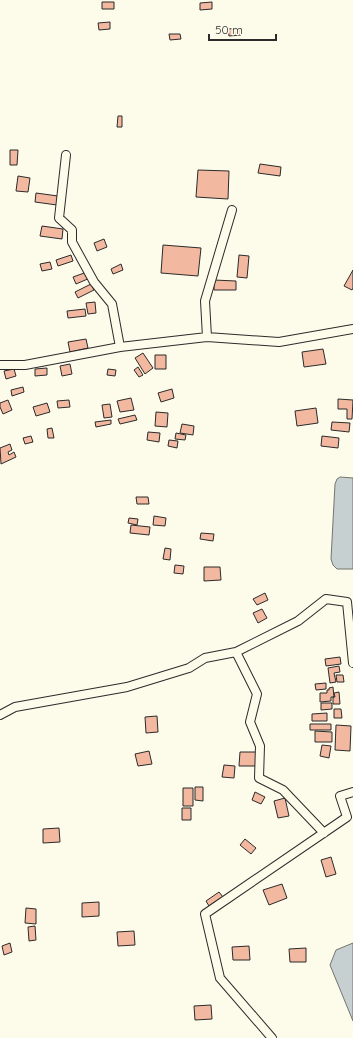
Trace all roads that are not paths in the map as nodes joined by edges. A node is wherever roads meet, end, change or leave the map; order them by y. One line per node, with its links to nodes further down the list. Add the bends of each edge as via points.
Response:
1 (66, 155): 5 (street, via 59,218 72,230 72,242 94,282 112,304)
2 (232, 210): 4 (street, via 205,301)
3 (353, 329): 4 (street, via 279,342)
4 (207, 337): 5 (street)
5 (120, 347): 6 (street, via 24,365)
6 (0, 365)
7 (236, 652): 8 (street, via 298,621 326,599 347,602); 9 (street, via 206,658 189,668 127,687 15,707); 11 (street, via 257,694 250,722 260,746 259,778 283,790)
8 (353, 663)
9 (0, 715)
10 (353, 792): 11 (street, via 340,796 347,817)
11 (324, 832): 12 (street, via 205,914 220,978)
12 (272, 1038)

